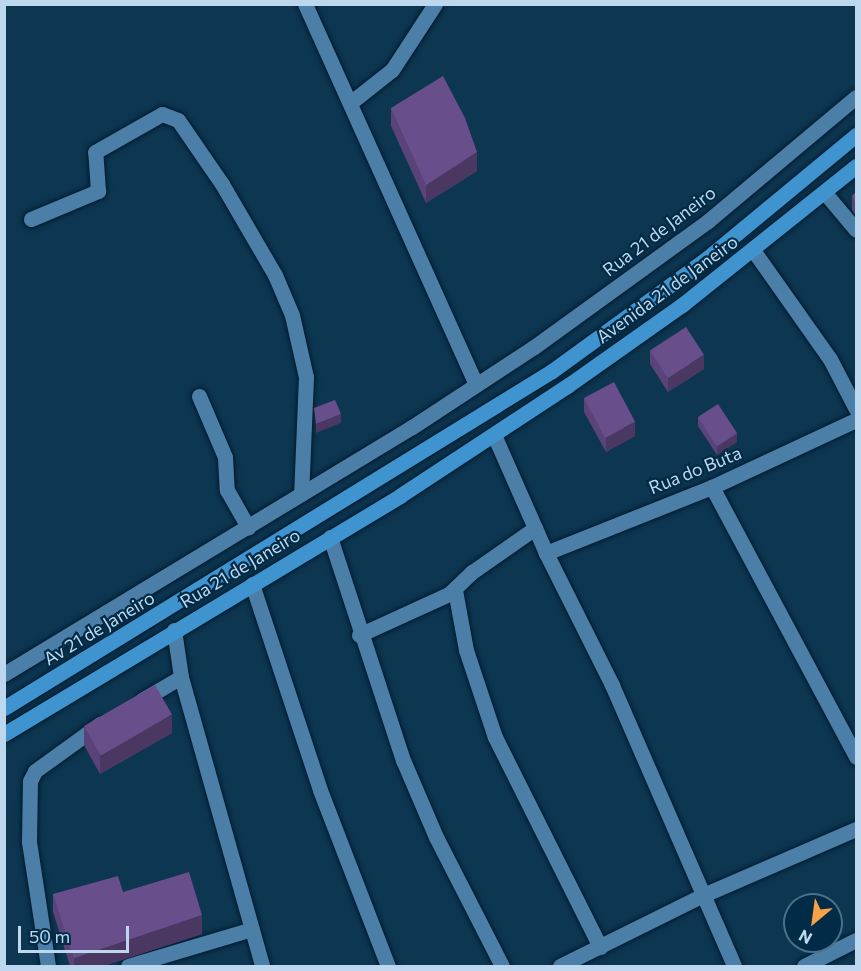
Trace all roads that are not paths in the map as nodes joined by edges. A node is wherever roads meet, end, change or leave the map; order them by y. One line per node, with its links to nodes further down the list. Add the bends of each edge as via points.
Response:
1 (305, 4): 4 (street)
2 (435, 4): 4 (street, via 392,70)
3 (856, 97): 11 (street, Rua 21 de Janeiro, via 708,220 543,341)
4 (350, 104): 11 (street)
5 (856, 135): 16 (main road, Avenida 21 de Janeiro, via 706,259 511,399)
6 (856, 166): 7 (main road, Avenida 21 de Janeiro)
7 (825, 193): 9 (street); 10 (main road, Avenida 21 de Janeiro)
8 (31, 219): 18 (street, via 98,190 95,152 162,114 178,120 222,184 275,275 292,315 306,377)
9 (856, 230)
10 (753, 250): 13 (street, via 830,359); 15 (main road, Avenida 21 de Janeiro, via 625,346)
11 (476, 384): 18 (street, Rua 21 de Janeiro)
12 (199, 396): 19 (street, via 225,457 226,490)
13 (856, 409)
14 (856, 420): 17 (street, Rua do Buta)
15 (494, 435): 20 (street); 21 (main road, Rua 21 de Janeiro)
16 (367, 486): 29 (main road, Av 21 de Janeiro)
17 (712, 487): 22 (street, Rua do Buta); 31 (street)
18 (301, 494): 19 (street, Rua 21 de Janeiro)
19 (248, 527): 27 (street, Rua 21 de Janeiro)
20 (535, 528): 22 (street); 24 (street, via 472,572)
21 (330, 537): 23 (main road, Rua 21 de Janeiro); 26 (street)
22 (546, 553): 33 (street, via 612,685)
23 (252, 584): 25 (main road, Rua 21 de Janeiro); 40 (street, via 320,790)
24 (454, 590): 26 (street); 36 (street, via 466,650 495,737)
25 (174, 630): 28 (street); 30 (main road, Rua 21 de Janeiro)
26 (359, 636): 41 (street, via 403,760)
27 (4, 674)
28 (181, 677): 34 (street); 37 (street, via 119,713 35,771 30,781 29,842)
29 (4, 708)
30 (4, 734)
31 (856, 757)
32 (856, 829): 33 (street)
33 (701, 896): 36 (street); 43 (street)
34 (252, 929): 38 (street); 39 (street)
35 (856, 940): 44 (street)
36 (600, 947): 42 (street)
37 (48, 966)
38 (128, 966)
39 (262, 966)
40 (388, 966)
41 (502, 966)
42 (560, 966)
43 (734, 966)
44 (804, 966)

